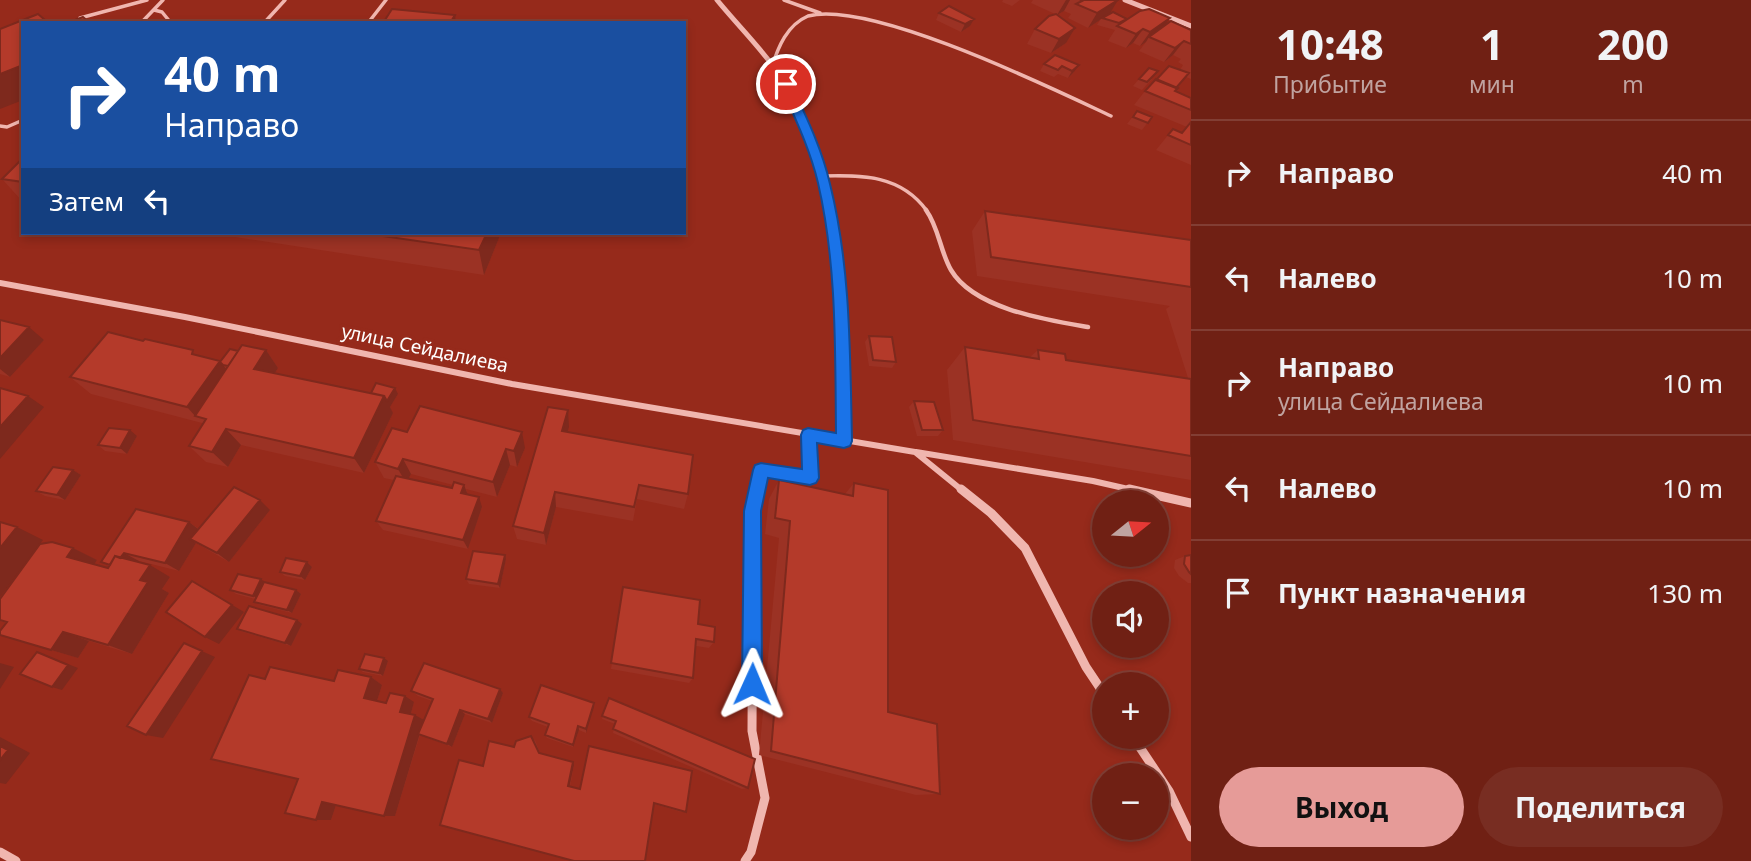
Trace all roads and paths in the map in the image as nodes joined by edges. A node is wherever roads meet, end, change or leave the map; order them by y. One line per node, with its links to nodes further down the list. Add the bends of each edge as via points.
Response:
1 (147, 0): 10 (lane)
2 (163, 0): 8 (lane)
3 (285, 0): 13 (lane)
4 (386, 0): 14 (lane)
5 (717, 0): 16 (street)
6 (784, 0): 9 (lane)
7 (1125, 0): 15 (street)
8 (154, 10): 11 (lane); 12 (lane)
9 (822, 14): 16 (lane, via 799,21 785,33); 17 (lane, via 852,12 947,42)
10 (80, 18)
11 (143, 21)
12 (169, 21)
13 (266, 21)
14 (370, 21)
15 (1191, 26)
16 (772, 68): 20 (street, via 786,84)
17 (1111, 116)
18 (21, 121): 19 (lane)
19 (0, 126)
20 (822, 176): 22 (lane, via 878,178 907,187 923,205 941,239 945,262 962,283 993,301 1039,318); 24 (street, via 841,296)
21 (0, 282): 23 (street, улица Сейдалиева, via 512,384)
22 (1088, 327)
23 (808, 435): 24 (street, улица Сейдалиева); 32 (street, via 810,478 761,470 753,511 752,731 765,799)
24 (844, 441): 25 (street, улица Сейдалиева)
25 (915, 452): 26 (street, улица Сейдалиева, via 1093,481); 27 (street, via 991,513 1025,548)
26 (1191, 503)
27 (1092, 676)
28 (1141, 749): 29 (street, via 1170,791)
29 (1191, 837)
30 (0, 852): 31 (street)
31 (16, 861)
32 (745, 861)

